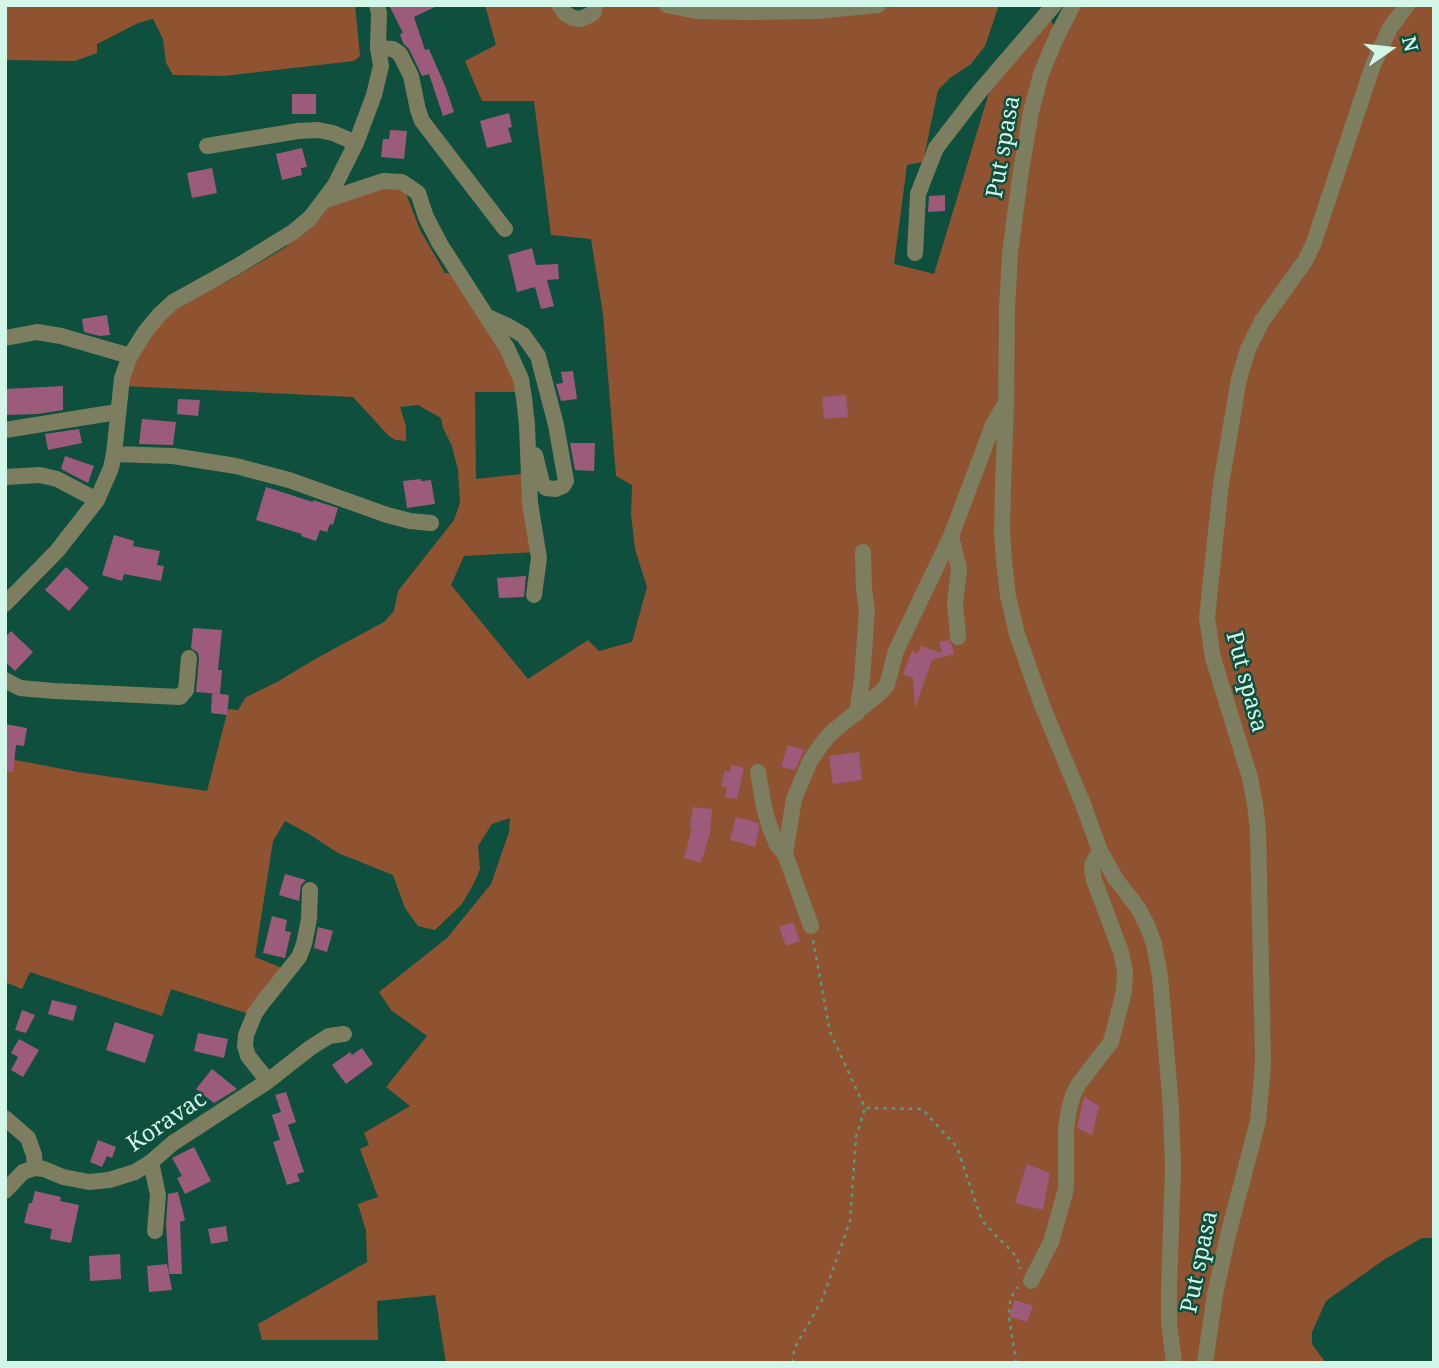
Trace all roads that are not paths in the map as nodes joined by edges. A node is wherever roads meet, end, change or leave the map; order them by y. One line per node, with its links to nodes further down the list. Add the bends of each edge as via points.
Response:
1 (377, 5): 9 (street)
2 (559, 5): 3 (street, via 566,14 580,19 590,15)
3 (595, 5)
4 (667, 5): 5 (street, via 747,12)
5 (878, 5)
6 (1054, 5): 14 (street, via 936,148 918,194)
7 (1073, 5): 18 (street, Put spasa, via 1041,74 1020,177 1010,254)
8 (1407, 5): 48 (street, Put spasa, via 1373,65 1313,245 1248,349 1221,484 1206,618 1255,804 1264,1063 1258,1121 1215,1294)
9 (378, 48): 10 (street, via 380,66 374,95); 13 (street, via 400,54 411,76 422,121)
10 (356, 143): 11 (street, via 318,130); 12 (street)
11 (207, 146)
12 (323, 201): 15 (street, via 383,181 402,182 418,193 440,244); 17 (street, via 293,232 173,302)
13 (505, 229)
14 (915, 253)
15 (488, 317): 20 (street, via 521,379); 20 (street, via 523,335 538,356 556,425 566,481 563,486 546,488 542,483)
16 (5, 338): 17 (street, via 37,332)
17 (130, 356): 19 (street)
18 (1006, 402): 26 (street); 35 (street, Put spasa, via 1002,532 1008,596 1042,705)
19 (117, 412): 21 (street); 22 (street)
20 (527, 425): 28 (street, via 530,503 539,558)
21 (5, 430)
22 (114, 454): 24 (street); 25 (street, via 173,456 236,466 387,515)
23 (5, 477): 24 (street, via 57,479)
24 (97, 500): 29 (street, via 57,551)
25 (431, 523)
26 (951, 536): 30 (street, via 959,569); 33 (street, via 896,651 887,685)
27 (863, 552): 33 (street, via 867,611)
28 (534, 594)
29 (5, 604)
30 (958, 637)
31 (189, 658): 32 (street, via 186,690 180,697 20,688)
32 (5, 680)
33 (857, 713): 36 (street, via 831,733 810,761 794,799)
34 (758, 772): 36 (street, via 770,828)
35 (1100, 851): 46 (street, via 1092,870 1121,952 1124,991 1111,1042 1073,1095 1066,1128 1066,1189 1051,1242); 47 (street, Put spasa, via 1147,925 1160,976 1173,1168 1169,1322)
36 (785, 854): 38 (street)
37 (310, 890): 40 (street, via 309,919 299,957 255,1013 246,1035 248,1056)
38 (811, 926)
39 (344, 1034): 40 (street, Koravac, via 329,1036)
40 (268, 1081): 42 (street, Koravac)
41 (5, 1118): 43 (street, via 28,1138)
42 (151, 1162): 43 (street, Koravac, via 135,1172 89,1182); 45 (street, via 158,1195)
43 (35, 1168): 44 (street, via 23,1172)
44 (5, 1192)
45 (155, 1231)
46 (1027, 1281)
47 (1174, 1363)
48 (1205, 1363)

